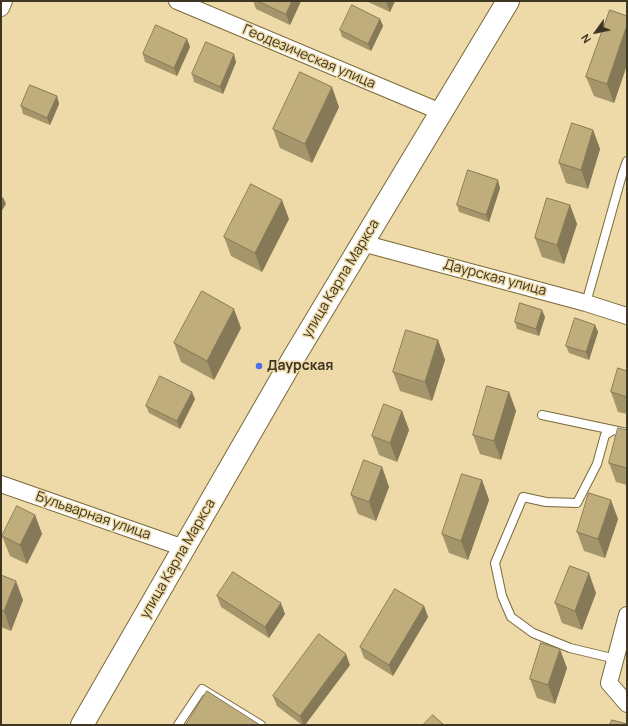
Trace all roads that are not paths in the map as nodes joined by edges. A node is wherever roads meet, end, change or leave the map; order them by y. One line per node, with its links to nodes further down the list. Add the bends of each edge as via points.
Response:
1 (4, 1): 4 (street)
2 (177, 1): 5 (street, Геодезическая улица)
3 (508, 1): 5 (highway, улица Карла Маркса)
4 (1, 8)
5 (441, 112): 7 (highway, улица Карла Маркса)
6 (627, 161): 8 (lane)
7 (362, 242): 8 (street, Даурская улица); 14 (highway, улица Карла Маркса)
8 (586, 303): 9 (street, Даурская улица)
9 (627, 316)
10 (542, 416): 11 (lane)
11 (613, 430): 12 (lane); 16 (lane, via 606,435 597,464 577,503 546,502 523,497 495,563 502,596 511,617 533,633 564,646)
12 (627, 433)
13 (1, 484): 14 (street, Бульварная улица)
14 (184, 548): 18 (highway, улица Карла Маркса)
15 (627, 615): 16 (street)
16 (616, 659): 17 (street, via 609,683)
17 (627, 704)
18 (82, 725)
19 (178, 725): 20 (lane, via 202,689)
20 (261, 725)

